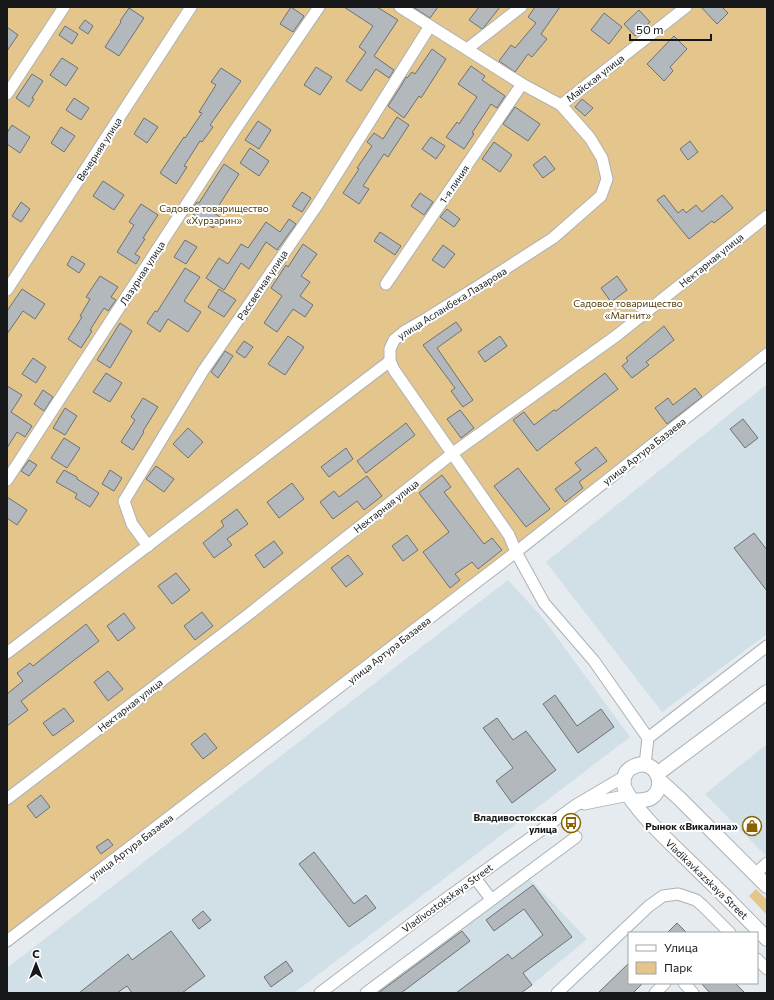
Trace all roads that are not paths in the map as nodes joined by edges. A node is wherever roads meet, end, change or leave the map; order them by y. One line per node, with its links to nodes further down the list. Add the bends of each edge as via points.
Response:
1 (64, 7): 10 (street)
2 (191, 7): 14 (street, Вечерняя улица)
3 (319, 7): 18 (street, Лазурная улица, via 229,139)
4 (400, 7): 7 (street, улица Асланбека Лазарова)
5 (521, 7): 8 (street)
6 (686, 7): 11 (street, Майская улица)
7 (430, 26): 8 (street, улица Асланбека Лазарова); 19 (street, Рассветная улица, via 316,207 203,371 124,501 132,524)
8 (467, 49): 9 (street, улица Асланбека Лазарова)
9 (522, 84): 11 (street, улица Асланбека Лазарова); 13 (street, 1-я линия)
10 (7, 94)
11 (561, 105): 16 (street, улица Асланбека Лазарова, via 590,138 602,158 607,179 601,196 553,238 405,330 394,340 390,349)
12 (767, 216): 17 (street, Нектарная улица, via 616,336)
13 (386, 284)
14 (7, 290)
15 (767, 354): 20 (street, улица Артура Базаева)
16 (390, 361): 17 (street); 19 (street)
17 (453, 453): 20 (street, via 509,535); 29 (street, Нектарная улица, via 249,614)
18 (7, 480)
19 (148, 546): 22 (street)
20 (516, 552): 24 (street, via 544,603 594,661); 39 (street, улица Артура Базаева)
21 (767, 646): 24 (street)
22 (7, 653)
23 (767, 692): 27 (main road, Vladivostokskaya Street)
24 (648, 738): 25 (street)
25 (645, 765): 26 (main road, Vladivostokskaya Street, via 633,766); 27 (main road, via 654,769)
26 (625, 776): 28 (main road, via 625,790); 30 (street, Vladivostokskaya Street)
27 (658, 777): 28 (main road, Vladivostokskaya Street, via 657,792 652,797 646,800); 33 (main road)
28 (631, 798): 30 (street, Vladivostokskaya Street); 38 (main road, Vladikavkazskaya Street, via 650,823)
29 (7, 799)
30 (576, 805): 34 (street, Vladivostokskaya Street)
31 (576, 837): 36 (street)
32 (767, 863): 33 (street)
33 (755, 874): 35 (main road)
34 (475, 878): 36 (street); 44 (street, Vladivostokskaya Street)
35 (767, 886)
36 (491, 899): 45 (street)
37 (729, 932): 46 (street, via 696,900 678,894 663,896 649,906)
38 (767, 938)
39 (7, 941)
40 (758, 960): 41 (street)
41 (767, 969)
42 (664, 984): 47 (street)
43 (685, 984): 48 (street)
44 (325, 992)
45 (366, 993)
46 (558, 993)
47 (655, 993)
48 (693, 993)

